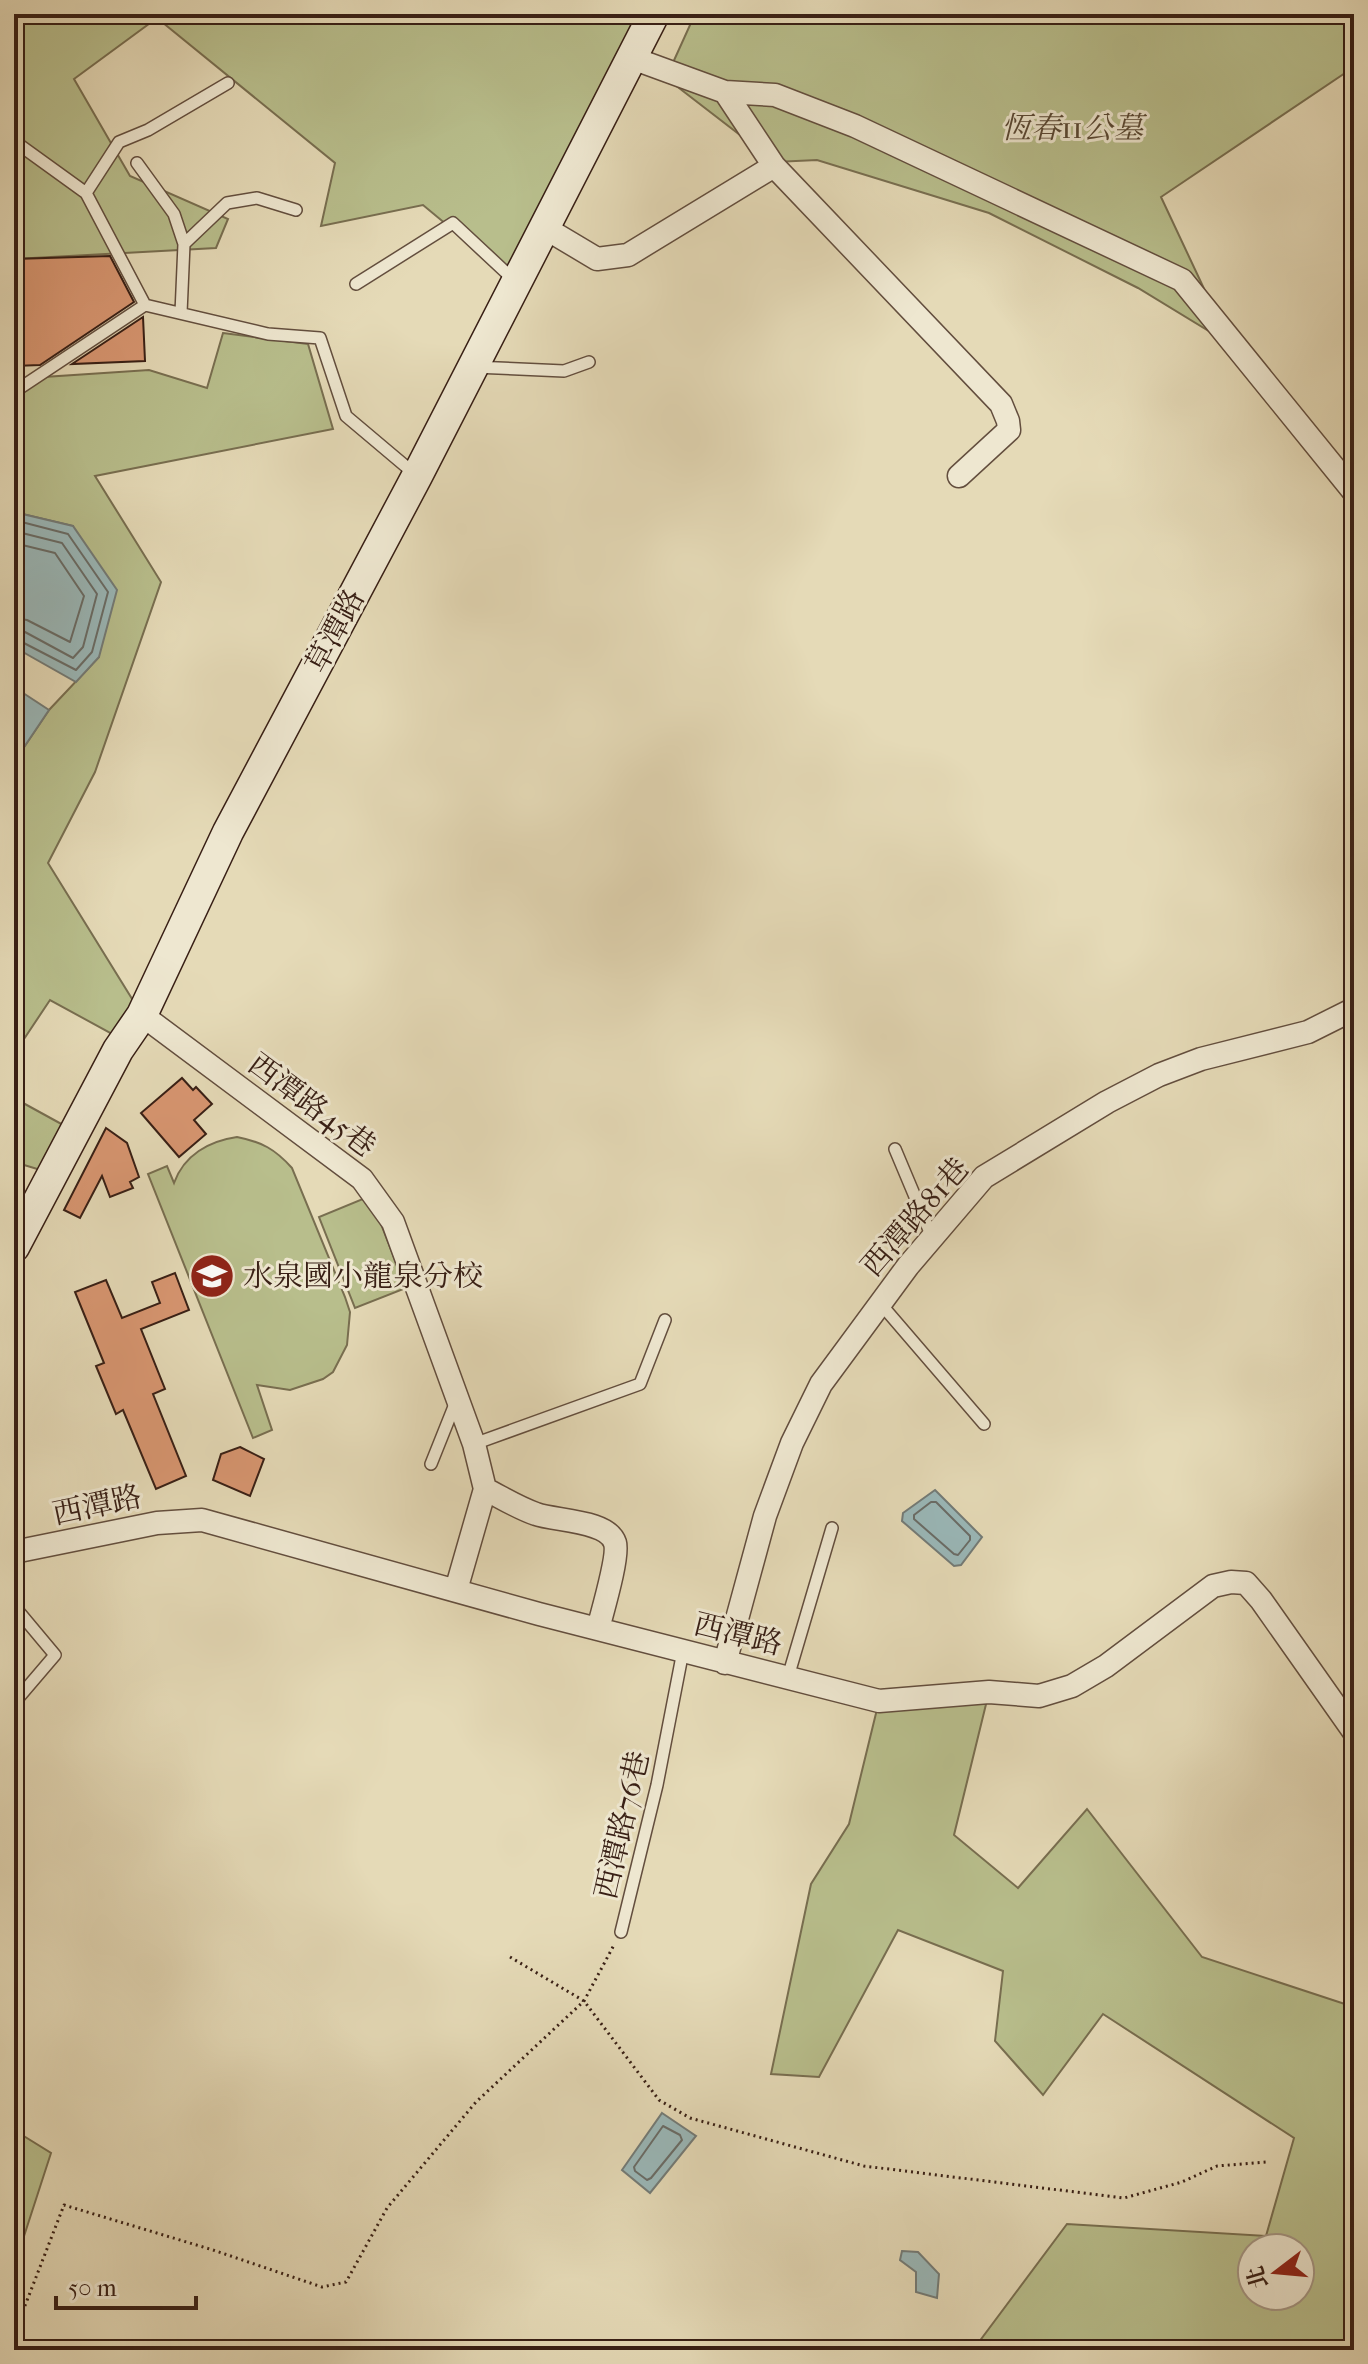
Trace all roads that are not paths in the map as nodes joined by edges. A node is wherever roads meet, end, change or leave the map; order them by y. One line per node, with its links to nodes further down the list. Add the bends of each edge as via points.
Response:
1 (654, 14): 2 (street, 草潭路)
2 (632, 58): 4 (street); 10 (street, 草潭路)
3 (228, 83): 8 (lane, via 119,142)
4 (725, 92): 7 (street); 21 (street, via 775,95 855,126 1182,280)
5 (14, 141): 8 (lane)
6 (137, 163): 11 (lane, via 174,214)
7 (774, 166): 10 (street, via 628,255 597,259); 20 (street, via 1001,404 1009,430)
8 (86, 193): 14 (lane)
9 (296, 210): 11 (lane, via 257,198 227,203)
10 (545, 228): 12 (street, 草潭路)
11 (184, 244): 15 (lane)
12 (517, 283): 13 (lane, via 453,223); 17 (street, 草潭路)
13 (356, 284)
14 (145, 305): 15 (lane); 18 (lane)
15 (181, 313): 19 (lane, via 268,334 320,338 346,416)
16 (589, 362): 17 (lane, via 564,371)
17 (474, 367): 19 (street, 草潭路)
18 (14, 392)
19 (417, 476): 23 (street, 草潭路, via 228,832)
20 (959, 476)
21 (1354, 492)
22 (1354, 1009): 25 (street, 西潭路81巷, via 1308,1032 1201,1059 1107,1102 984,1177)
23 (142, 1015): 26 (street, 草潭路, via 118,1050); 29 (street, 西潭路45巷, via 362,1179 393,1222)
24 (895, 1149): 25 (lane)
25 (932, 1237): 27 (street, 西潭路81巷)
26 (14, 1247)
27 (880, 1303): 30 (lane); 40 (street, 西潭路81巷, via 821,1384 792,1443 765,1516)
28 (665, 1320): 31 (lane, via 640,1384)
29 (457, 1399): 31 (street, 西潭路45巷); 32 (lane)
30 (984, 1424)
31 (474, 1444): 33 (street, 西潭路45巷)
32 (431, 1464)
33 (485, 1489): 36 (street, 西潭路45巷); 38 (street, via 535,1514 607,1531 615,1542 615,1555)
34 (832, 1528): 41 (lane)
35 (14, 1552): 36 (street, 西潭路, via 157,1523 202,1520)
36 (456, 1590): 38 (street, 西潭路)
37 (14, 1606): 42 (lane, via 55,1655)
38 (598, 1629): 39 (street, 西潭路)
39 (683, 1651): 40 (street, 西潭路); 44 (lane, 西潭路76巷)
40 (725, 1663): 41 (street, 西潭路)
41 (788, 1677): 43 (street, 西潭路, via 879,1701 989,1692 1039,1696 1094,1673 1213,1586 1246,1583)
42 (14, 1703)
43 (1354, 1732)
44 (621, 1932)

